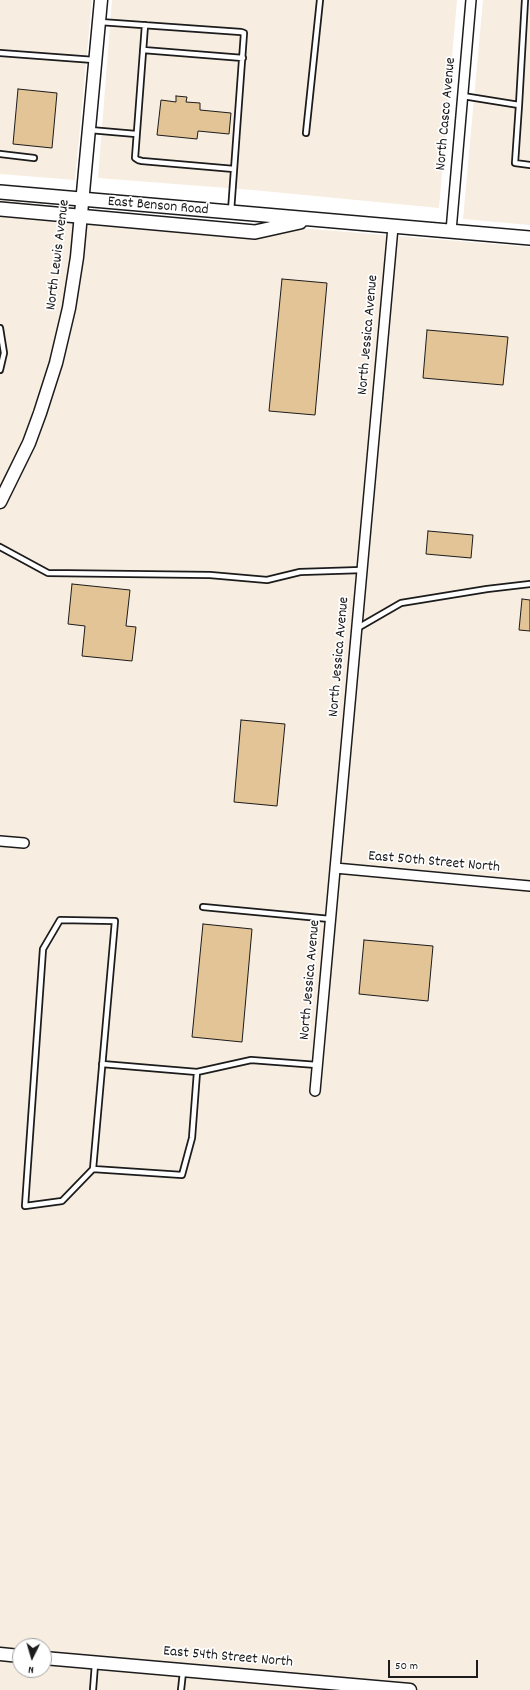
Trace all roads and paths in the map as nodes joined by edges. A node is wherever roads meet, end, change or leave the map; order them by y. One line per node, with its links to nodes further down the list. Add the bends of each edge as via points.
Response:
1 (101, 0): 5 (street, North Lewis Avenue)
2 (320, 0): 14 (lane)
3 (471, 0): 11 (street, North Casco Avenue)
4 (525, 0): 12 (lane)
5 (99, 22): 6 (lane); 10 (street, North Lewis Avenue)
6 (145, 25): 7 (lane); 9 (lane, via 241,32 244,36)
7 (143, 50): 9 (lane); 15 (lane)
8 (0, 53): 10 (lane)
9 (242, 58): 19 (lane)
10 (96, 60): 13 (street, North Lewis Avenue)
11 (463, 96): 12 (lane); 27 (street, North Casco Avenue)
12 (519, 105): 18 (lane, via 515,163)
13 (89, 130): 15 (lane); 21 (street, North Lewis Avenue)
14 (306, 133)
15 (136, 134): 19 (lane, via 135,154 138,160)
16 (0, 154): 17 (lane)
17 (34, 158)
18 (530, 165)
19 (234, 169): 23 (lane)
20 (0, 192): 21 (main road, East Benson Road)
21 (83, 199): 23 (main road, East Benson Road); 24 (street, North Lewis Avenue)
22 (0, 209): 24 (main road, East Benson Road)
23 (230, 212): 25 (main road, East Benson Road)
24 (81, 216): 25 (main road, East Benson Road, via 256,232); 31 (street, North Lewis Avenue, via 70,308 56,363 29,443)
25 (311, 219): 26 (main road, East Benson Road)
26 (393, 226): 27 (main road, East Benson Road); 33 (street, North Jessica Avenue)
27 (451, 231): 28 (main road, East Benson Road)
28 (530, 238)
29 (0, 328): 30 (lane, via 4,352)
30 (0, 370)
31 (0, 502)
32 (0, 547): 33 (lane, via 48,573 210,575 267,580 300,572)
33 (362, 570): 35 (street, North Jessica Avenue)
34 (530, 584): 35 (lane, via 401,603)
35 (356, 629): 38 (street, North Jessica Avenue)
36 (0, 841): 37 (street)
37 (24, 843)
38 (335, 868): 39 (street, East 50th Street North); 41 (street, North Jessica Avenue)
39 (530, 886)
40 (203, 907): 41 (lane)
41 (330, 918): 43 (street, North Jessica Avenue)
42 (102, 1064): 44 (lane); 46 (lane); 46 (lane, via 115,921 60,920 43,949 25,1206 62,1201)
43 (317, 1064): 44 (lane, via 251,1060); 45 (street, North Jessica Avenue)
44 (197, 1072): 46 (lane, via 192,1138 182,1175)
45 (315, 1091)
46 (94, 1169)
47 (0, 1654): 48 (street)
48 (12, 1655)
49 (52, 1659): 50 (street, East 54th Street North)
50 (95, 1662): 51 (street, East 54th Street North); 53 (lane)
51 (183, 1670): 52 (street, East 54th Street North); 54 (lane)
52 (322, 1686): 55 (street, East 54th Street North)
53 (93, 1690)
54 (181, 1690)
55 (410, 1690)

